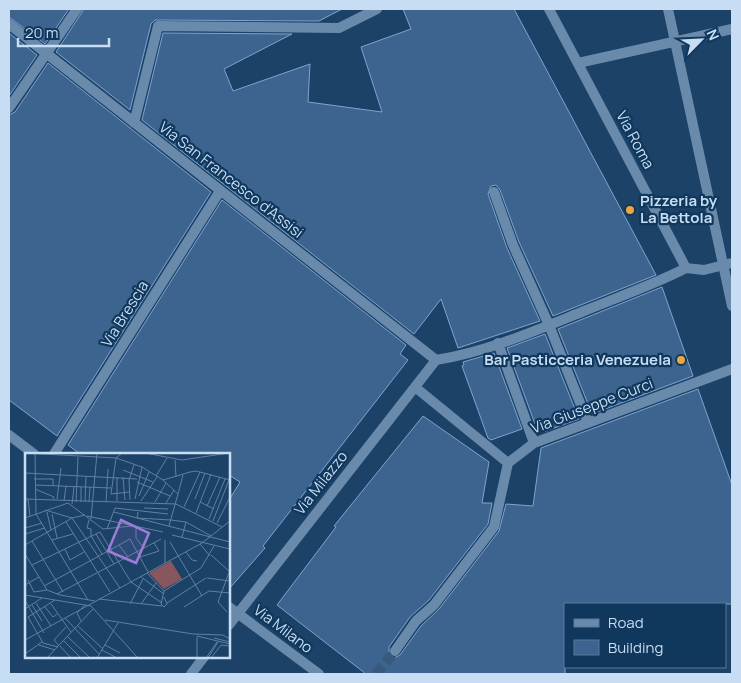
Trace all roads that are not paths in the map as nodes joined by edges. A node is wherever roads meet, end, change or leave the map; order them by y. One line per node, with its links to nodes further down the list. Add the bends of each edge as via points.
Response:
1 (77, 9): 8 (street)
2 (377, 9): 11 (street, via 340,28 158,26)
3 (550, 9): 9 (street, Via Roma)
4 (668, 9): 7 (street)
5 (9, 24): 8 (street, Via San Francesco d'Assisi)
6 (732, 29): 7 (street)
7 (675, 41): 9 (street); 14 (street)
8 (45, 54): 10 (street); 11 (street, Via San Francesco d'Assisi)
9 (578, 63): 15 (street, Via Roma)
10 (9, 108)
11 (134, 123): 12 (street, Via San Francesco d'Assisi)
12 (220, 191): 19 (street, Via San Francesco d'Assisi); 26 (street, Via Brescia)
13 (494, 192): 17 (street, via 512,245)
14 (728, 264): 15 (street, via 704,270); 16 (street)
15 (686, 268): 17 (street)
16 (732, 306)
17 (549, 325): 18 (street); 22 (street)
18 (498, 342): 19 (street, via 456,357); 24 (street)
19 (436, 360): 21 (street, Via Milazzo)
20 (732, 369): 22 (street, Via Giuseppe Curci)
21 (415, 387): 27 (street); 29 (street, Via Milazzo)
22 (588, 423): 24 (street, Via Giuseppe Curci)
23 (9, 435): 25 (street)
24 (534, 443): 27 (street, Via Giuseppe Curci)
25 (33, 453)
26 (55, 453)
27 (508, 463): 31 (street, via 494,527)
28 (230, 608): 29 (street, Via Milano)
29 (238, 614): 30 (street, Via Milazzo); 34 (street, Via Milano)
30 (230, 624)
31 (394, 651)
32 (203, 658): 33 (street)
33 (191, 674)
34 (319, 674)

